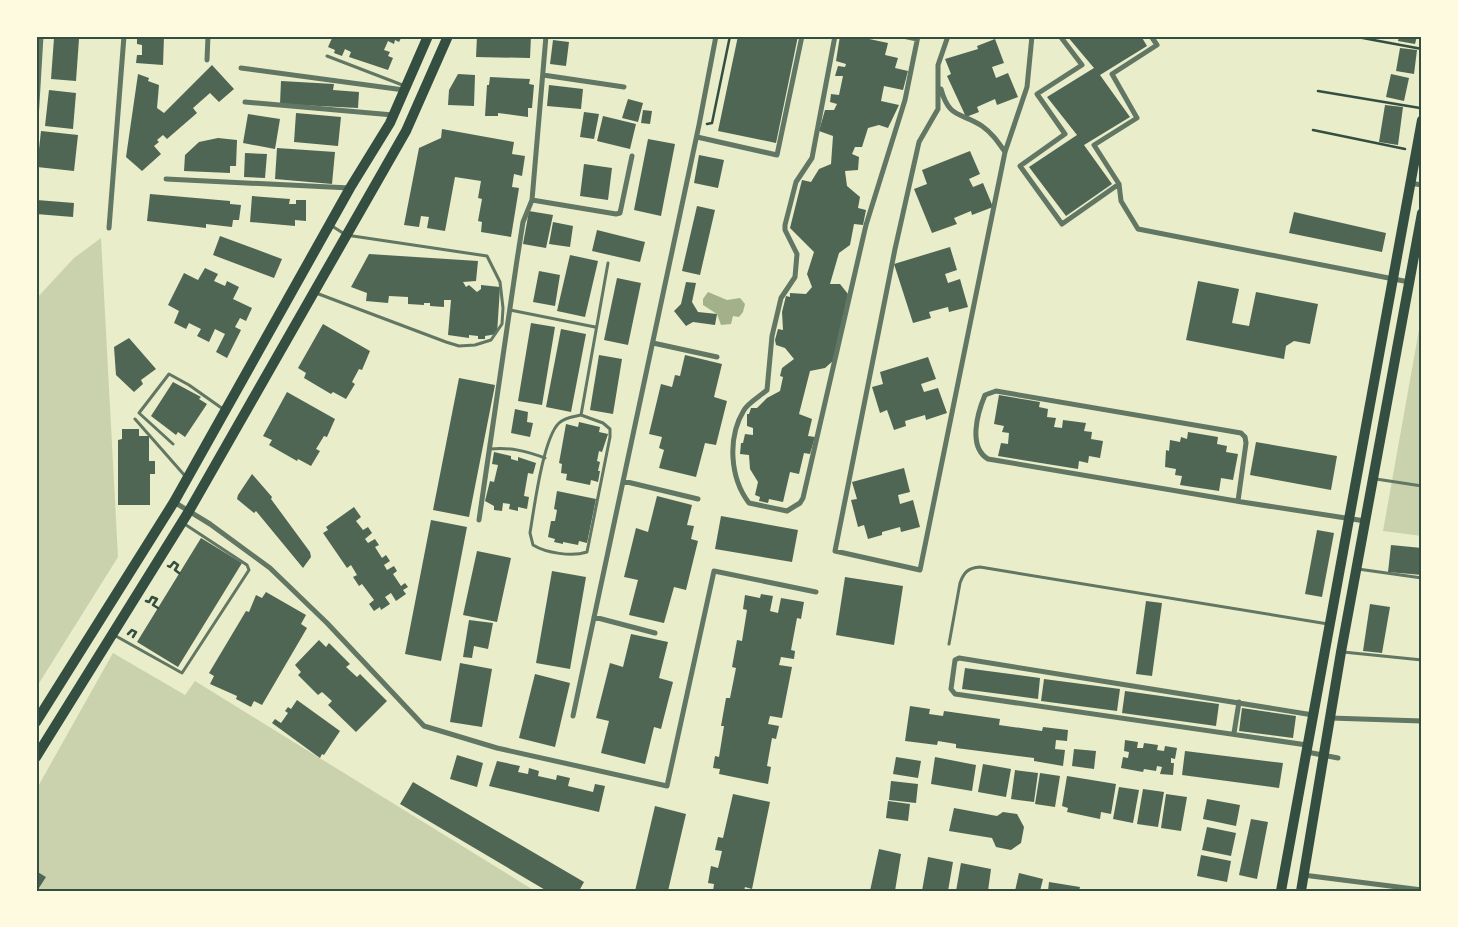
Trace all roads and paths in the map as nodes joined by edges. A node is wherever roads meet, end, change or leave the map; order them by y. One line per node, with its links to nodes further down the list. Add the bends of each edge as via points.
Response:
1 (41, 36): 26 (street)
2 (124, 36): 48 (street)
3 (208, 36): 20 (street)
4 (428, 36): 25 (main road)
5 (448, 36): 49 (main road, via 406,131)
6 (546, 36): 22 (street)
7 (716, 36): 33 (street)
8 (730, 36): 33 (path, via 712,123)
9 (802, 36): 35 (street, via 777,155)
10 (835, 36): 17 (street, via 812,158 796,182 785,225 797,254 795,277 781,298 772,336 767,390 744,410 735,435 732,458 738,488 749,502 787,511 803,498 866,225 906,100)
11 (904, 36): 17 (street)
12 (948, 36): 23 (street, via 938,65)
13 (1032, 36): 37 (street, via 1026,87)
14 (1060, 36): 41 (street, via 1082,66 1037,94 1065,134 1020,166 1062,224)
15 (1151, 36): 41 (street, via 1157,45 1112,74 1137,118 1094,144)
16 (1352, 36): 18 (path)
17 (917, 38)
18 (1422, 49)
19 (327, 56): 25 (lane)
20 (207, 60)
21 (241, 68): 25 (street)
22 (543, 75): 24 (street); 45 (street)
23 (939, 83): 37 (street, via 951,111 994,135); 37 (street, via 938,109 919,142 895,248 835,551 920,570)
24 (624, 87)
25 (405, 88): 30 (main road)
26 (37, 91): 31 (street)
27 (1318, 91): 29 (path)
28 (245, 102): 30 (street)
29 (1422, 108)
30 (393, 116): 44 (main road)
31 (36, 120)
32 (1422, 120): 36 (main road)
33 (699, 125): 35 (street)
34 (1313, 130): 36 (path)
35 (697, 137): 56 (street)
36 (1416, 151): 39 (main road)
37 (1005, 152)
38 (632, 156): 45 (street, via 620,213)
39 (1418, 164): 42 (main road)
40 (166, 179): 44 (street)
41 (1119, 184): 51 (street, via 1121,201 1138,229)
42 (1410, 184): 43 (street); 51 (main road)
43 (1422, 185)
44 (350, 188): 47 (main road)
45 (532, 200): 54 (street, via 523,222)
46 (1422, 213): 52 (main road)
47 (330, 225): 49 (lane); 58 (main road)
48 (109, 228)
49 (346, 235): 53 (main road); 53 (lane, via 487,256 500,282 503,308 502,324 496,336 484,343 459,346)
50 (608, 263): 55 (lane)
51 (1394, 278): 52 (street); 72 (main road)
52 (1409, 282): 65 (main road)
53 (313, 292): 71 (main road)
54 (510, 310): 55 (lane); 62 (street)
55 (595, 326): 59 (lane)
56 (653, 343): 57 (street); 66 (street)
57 (717, 357)
58 (225, 411): 61 (lane, via 169,374 139,413); 64 (main road)
59 (581, 415): 63 (lane, via 566,418 558,424 549,440); 63 (lane, via 604,423 610,429 587,552 584,554 539,549 530,539)
60 (135, 419): 64 (lane)
61 (173, 444)
62 (490, 449): 63 (lane, via 511,449); 73 (street)
63 (545, 458)
64 (187, 478): 69 (main road)
65 (1373, 479): 67 (lane); 74 (main road)
66 (623, 481): 68 (street); 83 (street)
67 (1422, 486)
68 (698, 499)
69 (174, 502): 71 (street); 98 (main road)
70 (1238, 502): 70 (street, via 1246,443 1241,433 996,391 985,395 976,431 976,446 988,459); 72 (street)
71 (189, 511): 75 (main road); 80 (street, via 270,568 424,726 497,748 667,786 714,571)
72 (1349, 519): 74 (street); 84 (main road)
73 (479, 520)
74 (1365, 521): 77 (main road)
75 (182, 522): 86 (main road); 86 (lane, via 247,565 249,570 182,673)
76 (170, 567): 78 (path, via 174,562)
77 (1356, 569): 79 (lane); 91 (main road)
78 (179, 573)
79 (1422, 578)
80 (816, 592)
81 (149, 602): 82 (path, via 152,597 156,599 153,605)
82 (158, 608)
83 (594, 617): 85 (street); 95 (street)
84 (1328, 624): 89 (lane, via 980,567 970,568 960,583); 90 (main road)
85 (656, 633)
86 (114, 635): 102 (main road)
87 (128, 635): 88 (path, via 132,630 136,632)
88 (133, 638)
89 (949, 644)
90 (1324, 649): 91 (street); 94 (main road)
91 (1341, 652): 92 (lane); 96 (main road)
92 (1422, 660)
93 (1239, 702): 94 (street); 99 (street); 99 (street, via 959,658 951,690 956,694)
94 (1313, 715): 100 (main road)
95 (573, 716)
96 (1330, 718): 97 (street); 101 (main road)
97 (1422, 721)
98 (36, 722)
99 (1234, 733): 100 (street)
100 (1306, 748): 101 (street); 106 (main road)
101 (1323, 755): 103 (street); 104 (main road)
102 (36, 756)
103 (1338, 758)
104 (1304, 875): 105 (street); 107 (main road)
105 (1422, 890)
106 (1281, 891)
107 (1301, 891)

